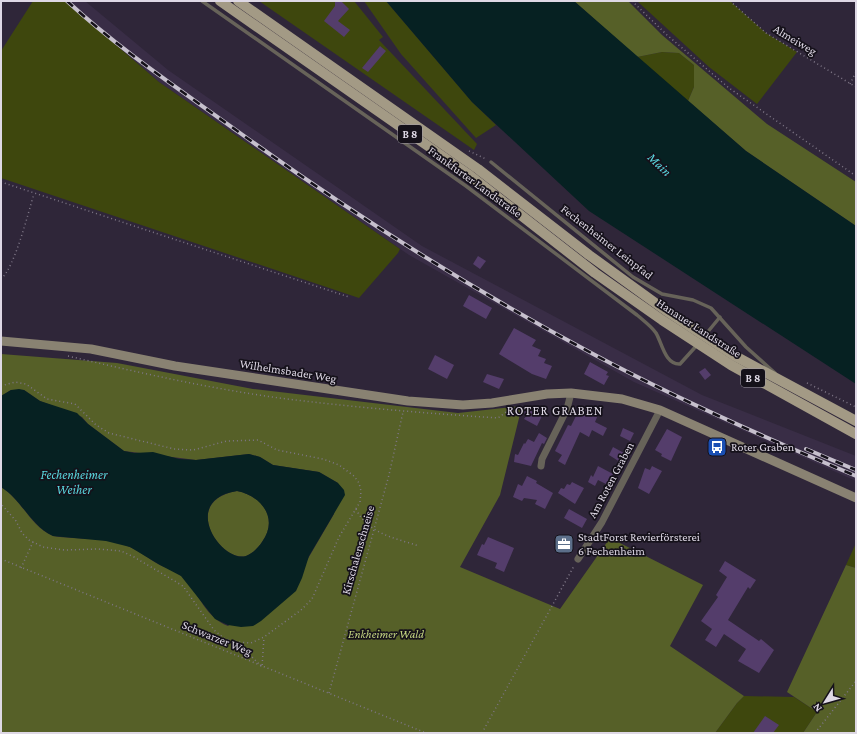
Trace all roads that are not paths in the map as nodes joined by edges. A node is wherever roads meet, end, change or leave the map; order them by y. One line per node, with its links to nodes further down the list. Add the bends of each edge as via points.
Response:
1 (202, 1): 8 (lane, Frankfurter Landstraße, via 466,186 637,316 656,333 666,356 673,363 684,362)
2 (220, 1): 8 (main road, Hanauer Landstraße / B 8, via 468,174 595,273)
3 (238, 1): 6 (main road, B 8, via 478,169 589,256)
4 (491, 162): 5 (lane, Fechenheimer Leinpfad, via 633,277 662,294 700,302)
5 (720, 317): 6 (lane); 9 (lane, Fechenheimer Leinpfad, via 746,347 766,363)
6 (704, 336): 8 (lane); 9 (main road, Hanauer Landstraße / B 8)
7 (1, 340): 10 (street, Wilhelmsbader Weg, via 91,349 175,366 408,401 463,405)
8 (697, 345): 13 (main road, Hanauer Landstraße / B 8)
9 (785, 384): 12 (main road, Hanauer Landstraße / B 8)
10 (572, 393): 11 (street, Wilhelmsbader Weg, via 622,399); 14 (street)
11 (660, 410): 15 (street, Wilhelmsbader Weg); 16 (street, Am Roten Graben, via 602,522)
12 (856, 420)
13 (856, 434)
14 (541, 466)
15 (856, 498)
16 (578, 559)

